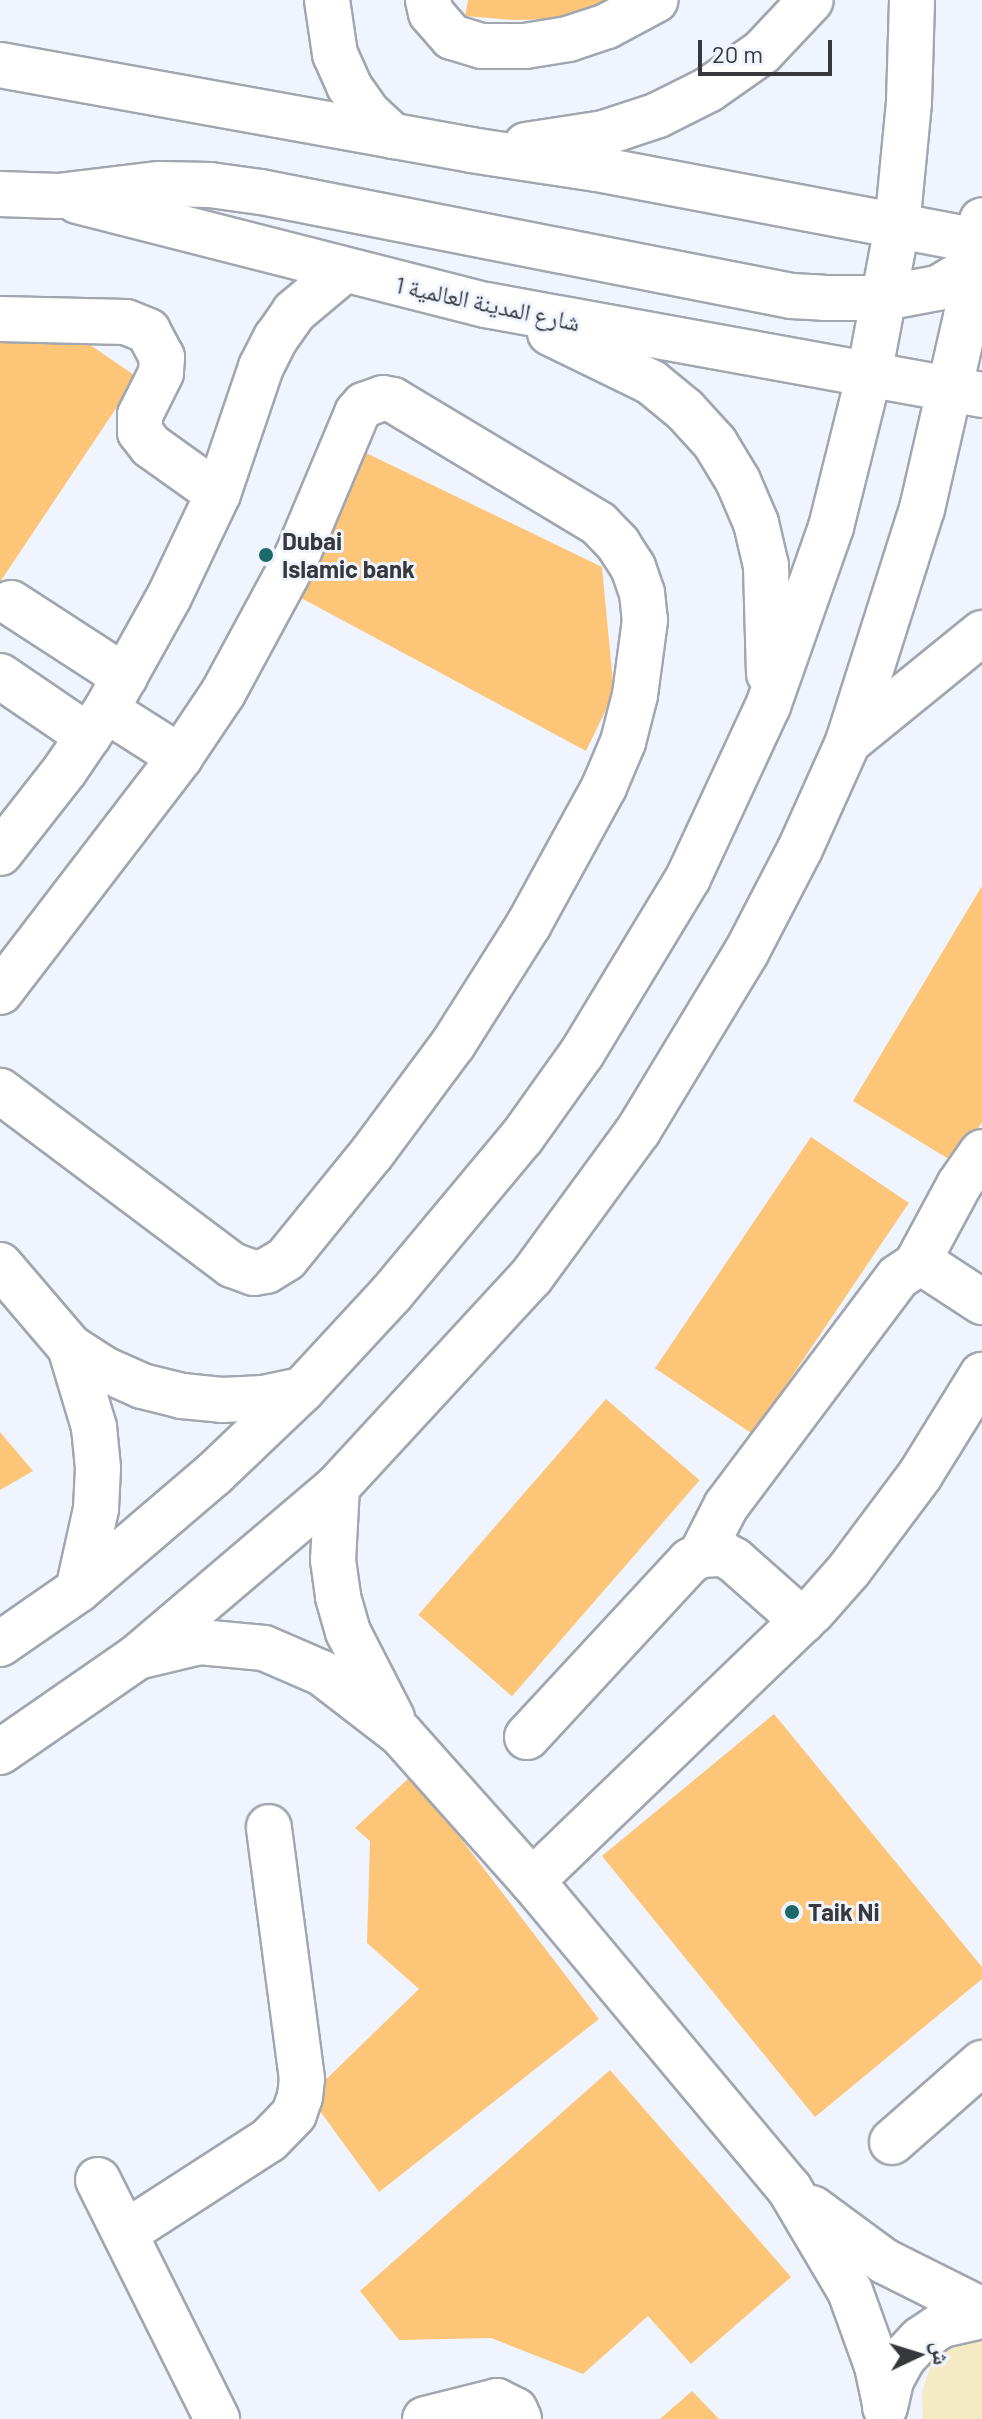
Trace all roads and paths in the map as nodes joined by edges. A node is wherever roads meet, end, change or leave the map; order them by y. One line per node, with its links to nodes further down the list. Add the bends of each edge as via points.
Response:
1 (327, 0): 7 (street, via 335,54 349,86)
2 (428, 0): 3 (street, via 431,13 452,37 482,46 525,46 607,26)
3 (656, 0)
4 (811, 0): 8 (street, via 762,52 708,90 658,115 604,133)
5 (912, 0): 12 (street)
6 (13, 65): 7 (street)
7 (393, 136): 8 (street)
8 (471, 150): 12 (street)
9 (0, 185): 11 (street, شارع المدينة العالمية 1)
10 (0, 194): 11 (street)
11 (58, 196): 14 (street, شارع المدينة العالمية 1); 15 (street, via 108,187 210,185 791,296)
12 (897, 227): 13 (street); 15 (street)
13 (981, 235): 15 (street, via 963,273 952,283); 19 (street)
14 (343, 271): 16 (street, شارع المدينة العالمية 1); 20 (street, via 294,312 276,338)
15 (884, 298): 18 (street)
16 (486, 305): 18 (street, شارع المدينة العالمية 1); 24 (street, via 651,382 715,443 756,523 766,566)
17 (0, 319): 20 (street, via 126,322 148,331 162,357 161,373 140,415 140,432 151,446)
18 (869, 375): 19 (street, شارع المدينة العالمية 1); 24 (street, via 831,527)
19 (966, 393): 26 (street, via 922,509)
20 (218, 494): 25 (street)
21 (11, 603): 25 (street)
22 (982, 633): 26 (street)
23 (0, 676): 25 (street)
24 (768, 706): 37 (street, via 688,878 582,1053 458,1217)
25 (107, 708): 27 (street); 28 (street)
26 (848, 742): 38 (street, via 746,953 638,1131 531,1277)
27 (180, 757): 29 (street); 30 (street, via 261,625 329,486 357,413 373,400 393,400 599,524 633,567 642,593 644,633 623,742 604,787 529,924 453,1044 286,1259 254,1273 232,1265)
28 (0, 853)
29 (0, 992)
30 (0, 1091)
31 (982, 1152): 33 (street)
32 (0, 1265): 35 (street)
33 (916, 1265): 34 (street, via 938,1270); 39 (street, via 898,1277 736,1493)
34 (982, 1302)
35 (70, 1347): 37 (street, via 142,1386 182,1396 263,1398); 40 (street, via 94,1427 98,1468 92,1537)
36 (982, 1375): 41 (street, via 883,1527)
37 (302, 1390): 40 (street, via 214,1474)
38 (337, 1487): 43 (street); 44 (street, via 333,1560 338,1597 358,1655)
39 (701, 1555): 41 (street, via 723,1554 734,1560); 45 (street)
40 (78, 1590): 42 (street)
41 (803, 1621): 48 (street)
42 (0, 1644)
43 (136, 1658): 44 (street, via 200,1642 264,1648 322,1673); 46 (street)
44 (401, 1734): 48 (street)
45 (527, 1737)
46 (0, 1752)
47 (269, 1827): 53 (street, via 302,2079 300,2097 289,2121 269,2140)
48 (532, 1881): 52 (street)
49 (982, 2063): 50 (street)
50 (892, 2142)
51 (98, 2180): 53 (street)
52 (789, 2188): 54 (street, via 884,2261); 55 (street, via 850,2291 877,2366)
53 (125, 2233): 56 (street)
54 (982, 2313): 55 (street, via 942,2325 921,2339 891,2380)
55 (886, 2412)
56 (217, 2419)
57 (425, 2419): 58 (street, via 497,2401 515,2410)
58 (519, 2419)

